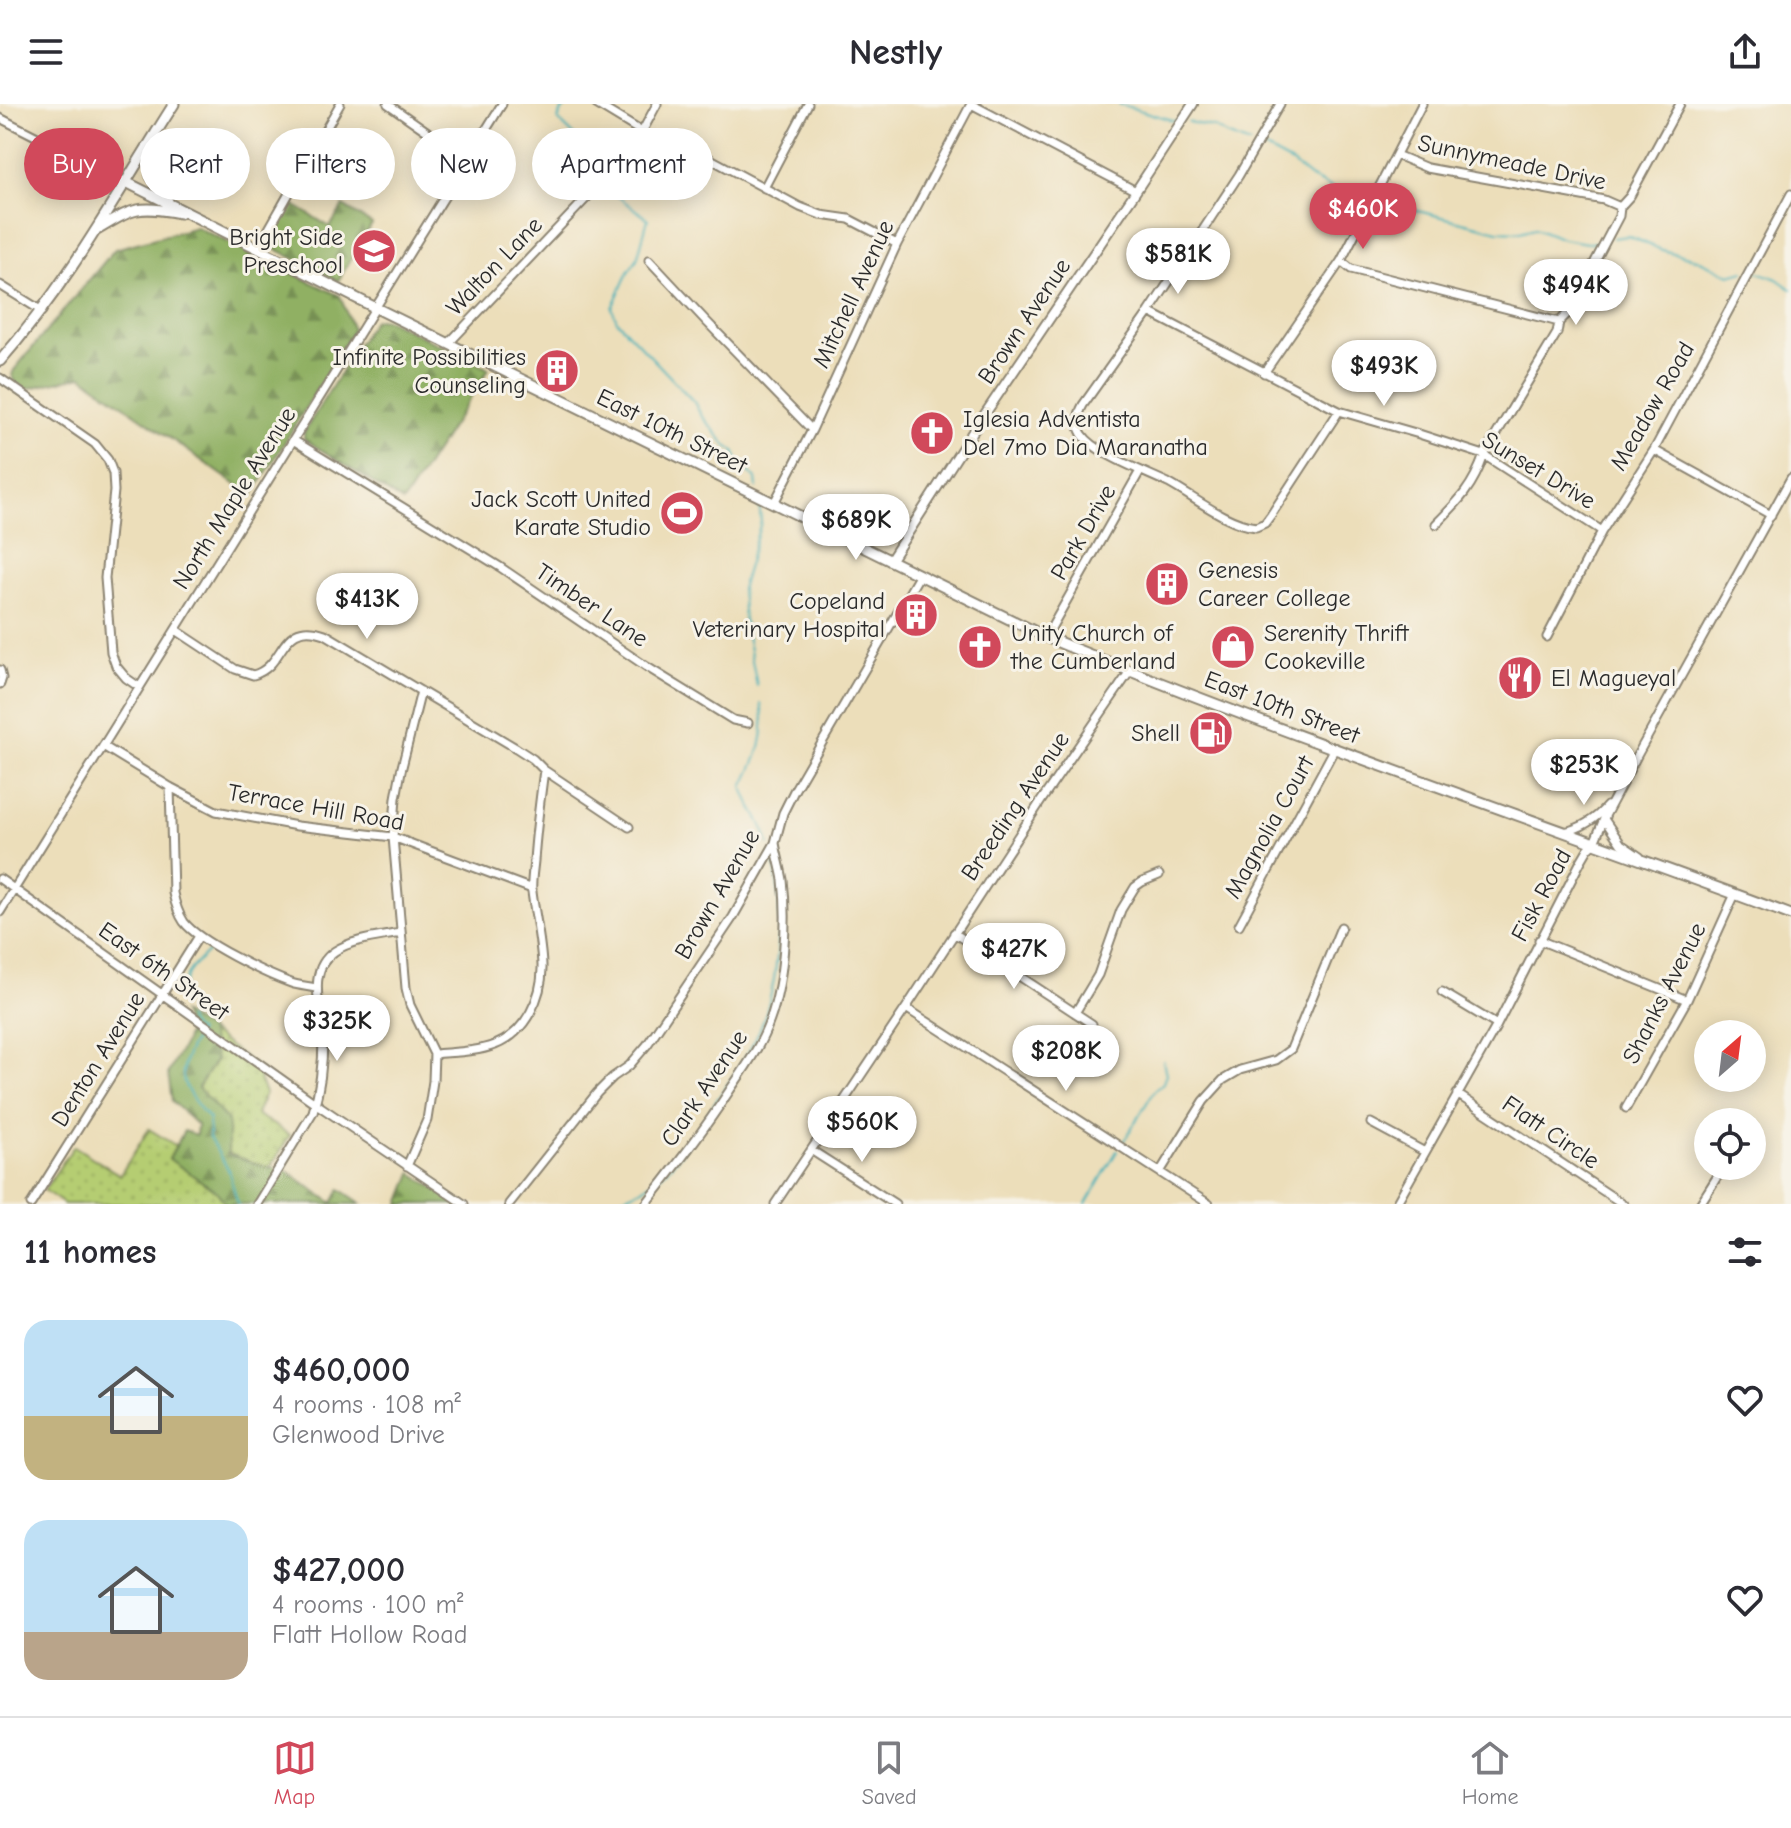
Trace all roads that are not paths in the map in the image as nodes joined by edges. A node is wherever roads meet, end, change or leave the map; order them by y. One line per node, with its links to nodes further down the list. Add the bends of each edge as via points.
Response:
1 (174, 104): 14 (main road)
2 (340, 104): 34 (street)
3 (388, 104): 15 (street)
4 (502, 104): 16 (street, North Maple Avenue)
5 (596, 104): 17 (street)
6 (657, 104): 18 (street, Walton Lane)
7 (808, 104): 23 (street)
8 (971, 104): 24 (street); 33 (street, Mitchell Avenue)
9 (1193, 104): 24 (street, Brown Avenue)
10 (1280, 104): 40 (street, Park Drive)
11 (1422, 104): 19 (street)
12 (1680, 104): 30 (street)
13 (0, 118): 22 (street, East 10th Street)
14 (159, 128)
15 (422, 128)
16 (487, 128)
17 (635, 128)
18 (644, 128)
19 (1396, 155): 30 (street, Sunnymeade Drive, via 1427,168); 36 (street)
20 (140, 159): 22 (main road)
21 (713, 160): 23 (street)
22 (126, 182): 29 (main road, East 10th Street); 32 (main road)
23 (764, 188): 33 (street, via 821,215 849,219)
24 (1136, 191): 57 (street, Brown Avenue)
25 (1791, 194): 49 (street, Meadow Road)
26 (166, 200): 29 (main road)
27 (442, 200): 38 (street, North Maple Avenue)
28 (585, 200): 42 (street, Walton Lane)
29 (169, 204): 31 (main road, East 10th Street)
30 (1620, 207): 41 (street)
31 (192, 215): 32 (main road, via 135,209); 34 (main road, East 10th Street)
32 (94, 232): 39 (main road)
33 (897, 244): 47 (street, Mitchell Avenue)
34 (258, 248): 38 (main road, East 10th Street)
35 (649, 260): 47 (street)
36 (1341, 261): 41 (street, via 1351,269); 44 (street)
37 (0, 285): 39 (street)
38 (374, 307): 42 (main road, East 10th Street); 48 (street, North Maple Avenue)
39 (42, 311): 43 (main road)
40 (1149, 312): 44 (street, Sunset Drive); 51 (street, Park Drive, via 1079,413 1081,433 1091,444)
41 (1559, 322): 50 (street)
42 (449, 343): 53 (main road, East 10th Street)
43 (0, 361)
44 (1264, 373): 46 (street, Sunset Drive)
45 (0, 378): 65 (street, via 95,444 108,460 114,491 105,578 111,652 116,666)
46 (1339, 411): 50 (street, Sunset Drive); 51 (street, via 1271,515 1256,527)
47 (812, 430): 53 (street, Mitchell Avenue)
48 (293, 440): 59 (street, North Maple Avenue); 67 (street, Timber Lane, via 500,567 647,667 733,720)
49 (1654, 450): 54 (street); 56 (street, Meadow Road)
50 (1484, 455): 55 (street, via 1469,489); 56 (street, Sunset Drive)
51 (1140, 471): 60 (street, Park Drive)
52 (1791, 478): 54 (street, Fisk Road)
53 (774, 503): 57 (main road, East 10th Street)
54 (1771, 515): 72 (street, Fisk Road)
55 (1436, 524)
56 (1602, 531): 61 (street, Meadow Road)
57 (890, 561): 58 (main road, East 10th Street)
58 (919, 576): 60 (main road, East 10th Street); 77 (street, Brown Avenue, via 795,789)
59 (176, 630): 65 (street, North Maple Avenue); 66 (street, via 253,675 267,669 297,631 317,631)
60 (1046, 637): 63 (main road, East 10th Street)
61 (1547, 637)
62 (0, 670): 64 (street)
63 (1130, 671): 69 (main road, East 10th Street); 90 (street, Breeding Avenue)
64 (0, 684)
65 (139, 687): 68 (street, North Maple Avenue)
66 (421, 691): 70 (street); 76 (street, via 396,798)
67 (748, 723)
68 (103, 746): 71 (street, Terrace Hill Road); 82 (street, North Maple Avenue)
69 (1335, 748): 75 (main road, East 10th Street); 87 (street, Magnolia Court)
70 (544, 770): 74 (street); 83 (street)
71 (170, 787): 76 (street, Terrace Hill Road, via 216,811 241,817); 91 (street, via 173,893 182,920)
72 (1614, 798): 73 (street, Fisk Road); 75 (street, via 1591,821)
73 (1604, 819): 78 (street, Fisk Road); 79 (street, via 1621,844)
74 (629, 827)
75 (1563, 832): 78 (main road, East 10th Street)
76 (393, 837): 83 (street, Terrace Hill Road); 89 (street)
77 (775, 843): 114 (street, Brown Avenue, via 733,917 647,1045 597,1093); 115 (street, Clark Avenue, via 785,912 771,1017 761,1043 719,1107)
78 (1594, 843): 79 (main road, East 10th Street); 92 (street, Fisk Road)
79 (1652, 864): 84 (main road, East 10th Street)
80 (1159, 875): 98 (street, via 1135,887 1121,910 1098,975)
81 (0, 879): 82 (street, East 6th Street)
82 (14, 889): 85 (street, North Maple Avenue); 95 (street, East 6th Street)
83 (532, 889): 101 (street, via 542,966 534,1005 513,1034 497,1044)
84 (1735, 894): 86 (main road, East 10th Street); 96 (street, Shanks Avenue)
85 (0, 912)
86 (1791, 915)
87 (1239, 925)
88 (1341, 927): 109 (street, via 1291,1049 1223,1080)
89 (400, 933): 93 (street, via 335,951); 101 (street, via 410,1005)
90 (954, 933): 97 (street, Breeding Avenue); 98 (street)
91 (199, 936): 93 (street, via 293,984); 95 (street, Denton Avenue)
92 (1539, 940): 96 (street); 100 (street, Fisk Road)
93 (316, 988): 103 (street, via 323,1038)
94 (1442, 992): 100 (street)
95 (163, 994): 103 (street, East 6th Street); 111 (street, Denton Avenue)
96 (1687, 1000): 104 (street, Shanks Avenue)
97 (906, 1008): 106 (street, Breeding Avenue); 109 (street)
98 (1075, 1013): 99 (street)
99 (1092, 1024)
100 (1497, 1025): 102 (street, Fisk Road)
101 (434, 1054): 108 (street, via 427,1120)
102 (1457, 1094): 107 (street, Fisk Road); 120 (street, Flatt Circle)
103 (315, 1103): 108 (street, East 6th Street); 112 (street)
104 (1626, 1108)
105 (1371, 1123): 107 (street)
106 (811, 1150): 116 (street, Breeding Avenue); 117 (street)
107 (1425, 1152): 119 (street, Fisk Road)
108 (407, 1166): 113 (street, East 6th Street)
109 (1160, 1172): 118 (street)
110 (1715, 1180): 121 (street)
111 (31, 1204)
112 (257, 1204)
113 (464, 1204)
114 (509, 1204)
115 (646, 1204)
116 (775, 1204)
117 (895, 1204)
118 (1209, 1204)
119 (1396, 1204)
120 (1623, 1204)
121 (1700, 1204)

